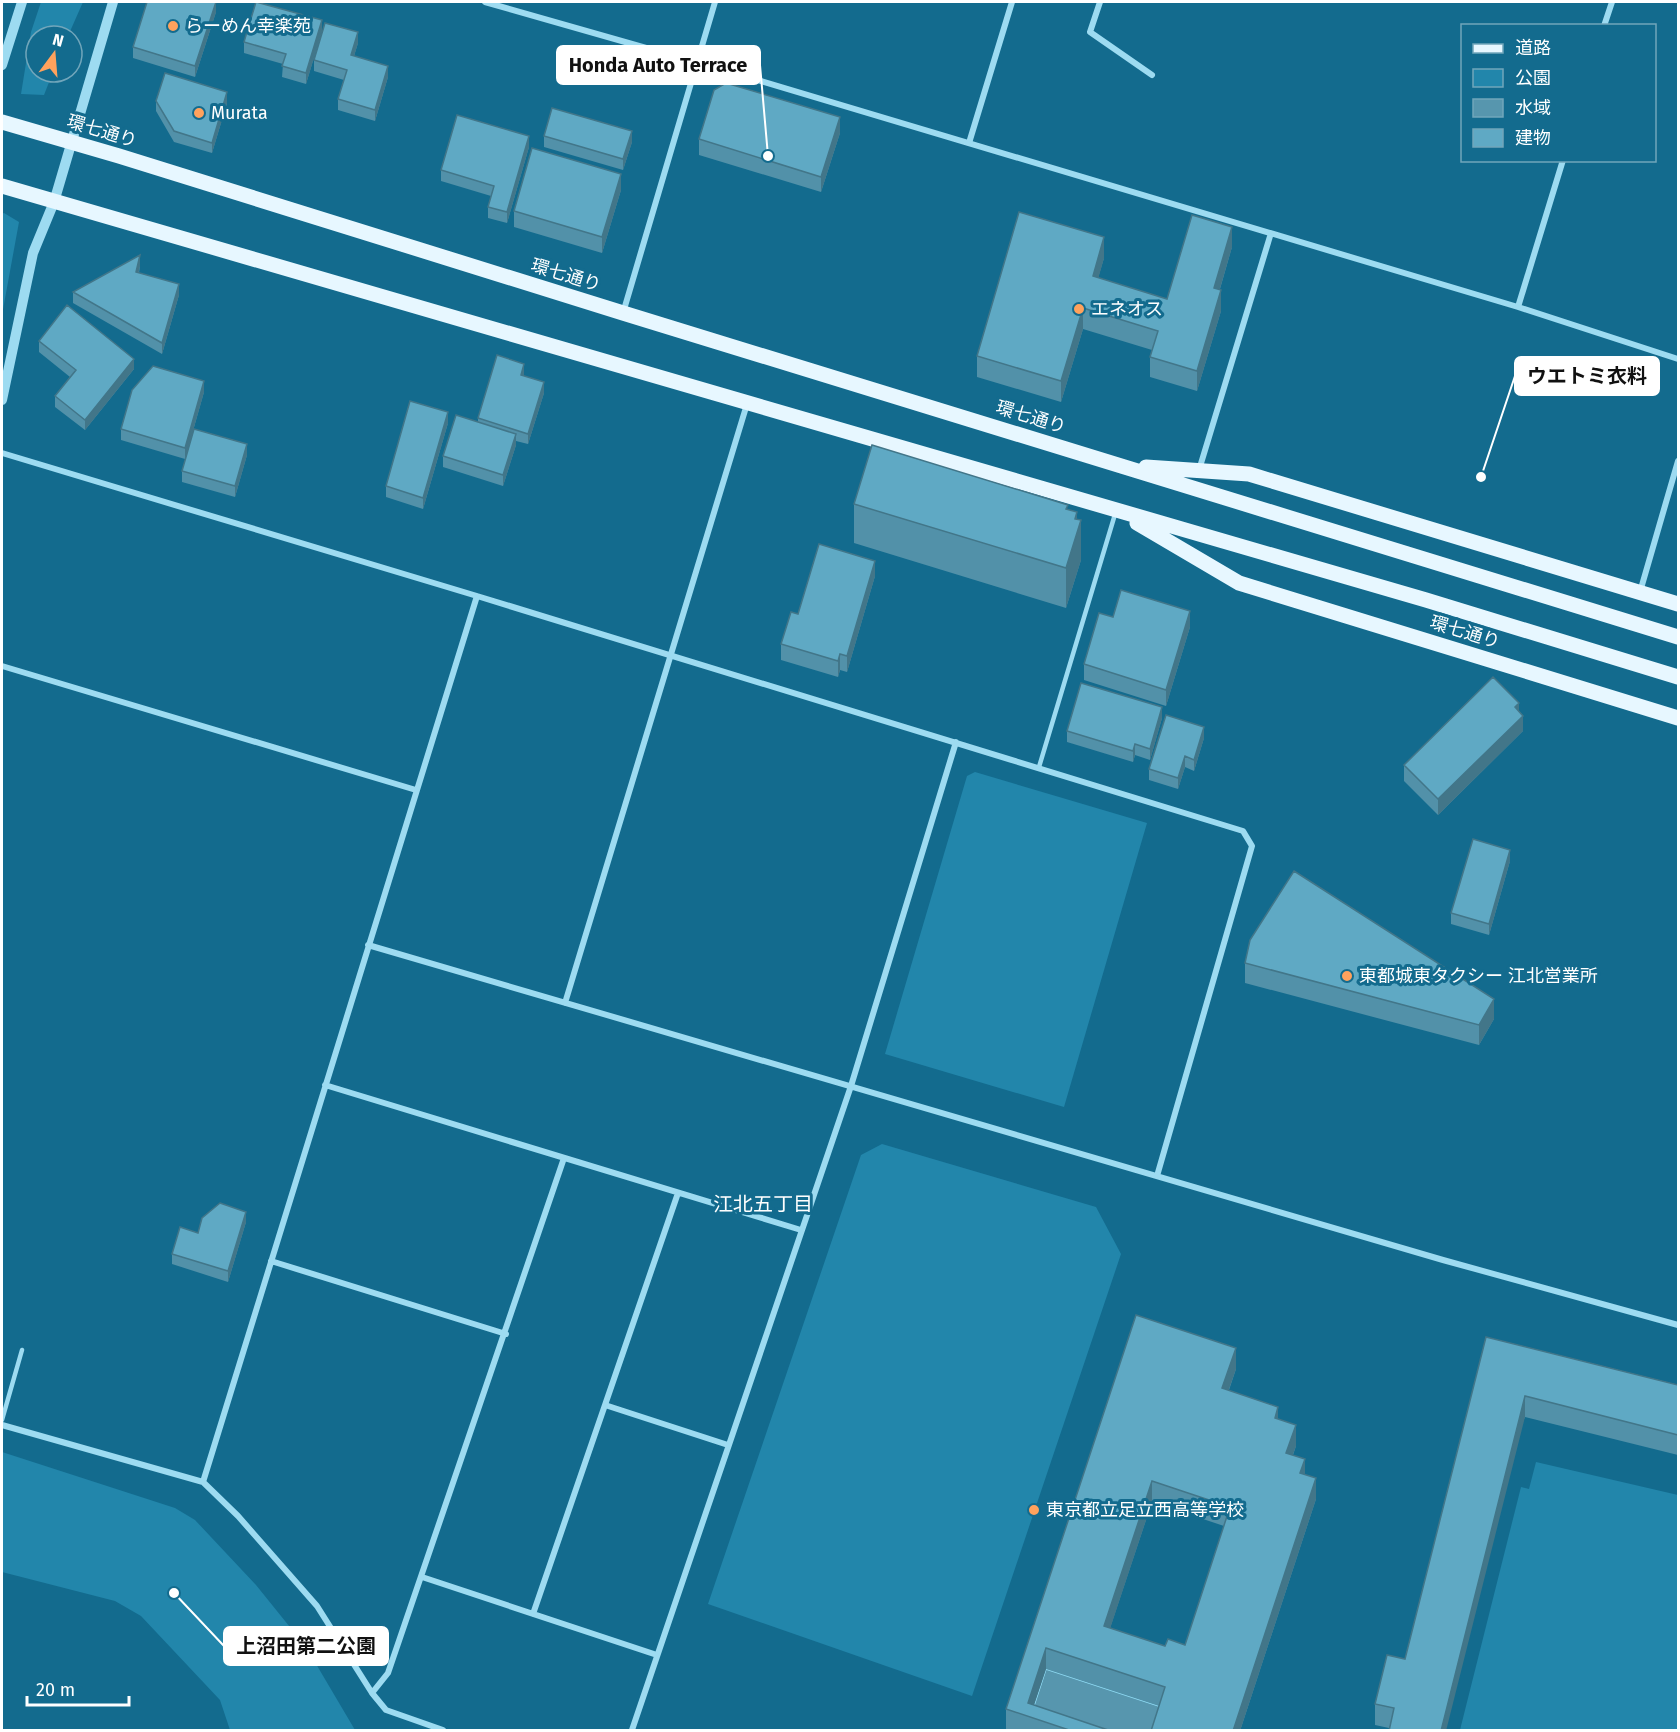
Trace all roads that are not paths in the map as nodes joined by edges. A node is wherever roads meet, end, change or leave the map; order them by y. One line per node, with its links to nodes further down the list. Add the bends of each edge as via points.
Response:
1 (22, 2): 10 (street)
2 (113, 2): 13 (street)
3 (485, 2): 9 (street)
4 (715, 2): 9 (street)
5 (1012, 2): 14 (street)
6 (1100, 2): 11 (street, via 1090,32)
7 (1612, 2): 8 (street)
8 (1605, 24)
9 (698, 62): 14 (street); 20 (street)
10 (2, 65)
11 (1152, 75)
12 (2, 122): 13 (main road, 環七通り)
13 (71, 142): 17 (street); 20 (main road, 環七通り)
14 (969, 143): 18 (street)
15 (1562, 162): 19 (street)
16 (2, 186): 17 (main road, 環七通り)
17 (54, 202): 22 (street, via 33,253); 23 (main road, 環七通り)
18 (1271, 233): 19 (street); 27 (street)
19 (1518, 307): 21 (street)
20 (622, 313): 26 (main road, 環七通り)
21 (1678, 359)
22 (2, 400)
23 (747, 403): 28 (main road, 環七通り); 33 (street)
24 (2, 453): 30 (street)
25 (1678, 461): 29 (street)
26 (1119, 465): 27 (main road, 環七通り); 32 (main road, 環七通り)
27 (1199, 470): 29 (main road, 環七通り, via 1249,474)
28 (1116, 510): 35 (main road, 環七通り); 36 (main road, 環七通り, via 1239,583); 38 (lane)
29 (1640, 592): 31 (main road, 環七通り)
30 (477, 596): 33 (street); 39 (street)
31 (1678, 604)
32 (1678, 638)
33 (670, 655): 37 (street); 41 (street)
34 (2, 666): 39 (street)
35 (1678, 677)
36 (1678, 718)
37 (956, 742): 38 (street); 43 (street)
38 (1039, 768): 45 (street, via 1243,831 1252,846)
39 (416, 790): 40 (street)
40 (368, 945): 41 (street); 42 (street)
41 (565, 1003): 43 (street)
42 (325, 1085): 44 (street); 48 (street)
43 (851, 1086): 45 (street); 47 (street)
44 (564, 1158): 46 (street); 50 (street)
45 (1157, 1176): 49 (street)
46 (678, 1193): 47 (street); 52 (street)
47 (801, 1230): 55 (street)
48 (271, 1261): 50 (street); 56 (street)
49 (1678, 1325)
50 (506, 1334): 57 (street)
51 (22, 1350): 53 (lane)
52 (605, 1405): 55 (street); 58 (street)
53 (2, 1420)
54 (2, 1425): 56 (street)
55 (728, 1445): 59 (street)
56 (203, 1482): 60 (street, via 317,1606)
57 (422, 1577): 58 (street); 60 (street, via 388,1673)
58 (534, 1614): 59 (street)
59 (657, 1655): 62 (street)
60 (372, 1693): 61 (street, via 386,1710)
61 (443, 1731)
62 (632, 1731)

